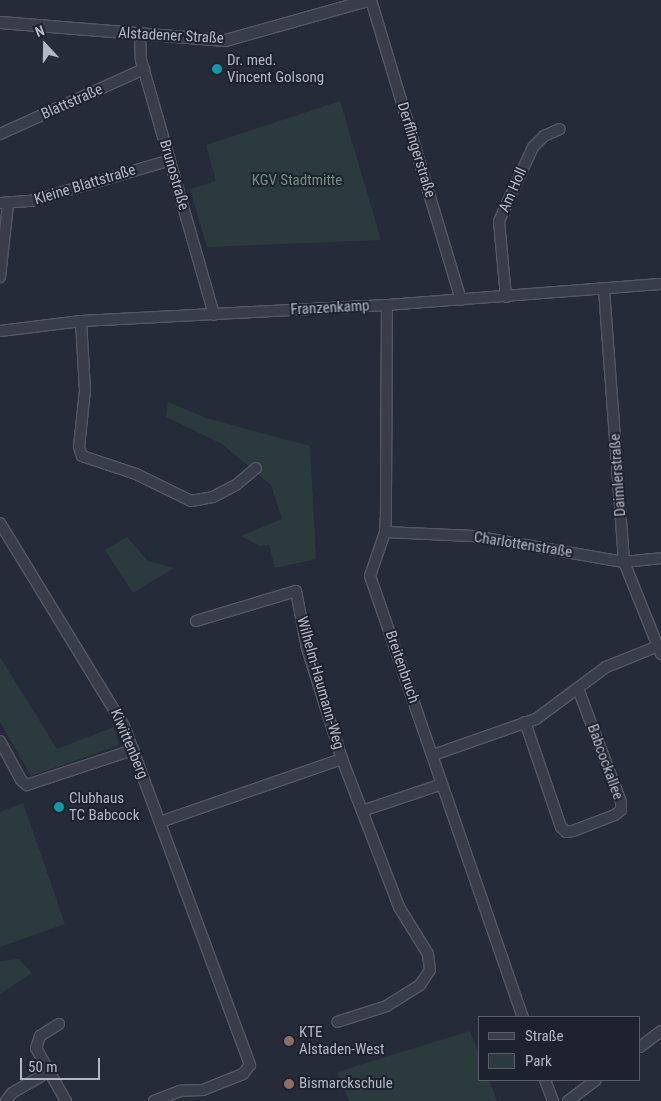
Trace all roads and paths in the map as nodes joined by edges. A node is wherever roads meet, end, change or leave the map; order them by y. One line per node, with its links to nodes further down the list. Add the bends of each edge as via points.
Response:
1 (367, 0): 4 (street, Alstadener Straße, via 235,38)
2 (371, 0): 14 (street, Derfflingerstraße)
3 (0, 22): 4 (street, Alstadener Straße)
4 (140, 35): 5 (street, Brunostraße)
5 (144, 70): 7 (street, Blattstraße); 8 (street, Brunostraße)
6 (560, 129): 13 (street, Am Holl, via 544,136 532,147 499,221)
7 (0, 134)
8 (170, 160): 9 (street, Kleine Blattstraße, via 32,201); 16 (street, Brunostraße)
9 (4, 203): 10 (street)
10 (0, 277)
11 (661, 284): 12 (street, Franzenkamp)
12 (604, 289): 13 (street, Franzenkamp); 23 (street, Daimlerstraße)
13 (506, 297): 14 (street, Franzenkamp)
14 (461, 300): 15 (street, Franzenkamp)
15 (387, 305): 16 (street, Franzenkamp); 21 (street, Breitenbruch)
16 (214, 315): 17 (street, Franzenkamp)
17 (81, 321): 18 (street, Franzenkamp); 19 (street, via 85,390 78,447 82,456 136,474 191,501 213,497 236,485)
18 (0, 331)
19 (256, 468)
20 (0, 523): 29 (street, Kiwittenberg, via 119,716)
21 (385, 532): 23 (street, Charlottenstraße, via 473,536); 30 (street, Breitenbruch, via 370,576)
22 (661, 558): 23 (street, Charlottenstraße)
23 (624, 562): 25 (street, Daimlerstraße)
24 (196, 621): 31 (street, Wilhelm-Haumann-Weg, via 296,591 308,648)
25 (659, 650): 26 (street, via 611,664)
26 (578, 689): 27 (street, via 543,715); 27 (street, Babcockallee, via 621,802 621,810 615,815 573,831 566,832 561,827)
27 (526, 722): 30 (street)
28 (0, 741): 29 (street, via 20,780 27,785)
29 (132, 750): 34 (street, Kiwittenberg)
30 (433, 755): 32 (street, Breitenbruch)
31 (342, 759): 33 (street, Wilhelm-Haumann-Weg); 34 (street, Wilhelm-Haumann-Weg)
32 (442, 784): 33 (street); 35 (street, Breitenbruch)
33 (362, 811): 36 (street, Wilhelm-Haumann-Weg, via 399,907 422,942 430,965 420,985 387,1006)
34 (160, 822): 43 (street, Kiwittenberg, via 250,1068)
35 (523, 1016)
36 (337, 1022)
37 (59, 1024): 40 (street, via 37,1042 37,1050)
38 (661, 1031): 39 (street)
39 (641, 1046)
40 (48, 1072): 44 (street, via 12,1093); 45 (street)
41 (545, 1081): 47 (street)
42 (595, 1081): 48 (street)
43 (195, 1096): 46 (street, via 180,1091)
44 (6, 1101)
45 (66, 1101)
46 (154, 1101)
47 (553, 1101)
48 (568, 1101)

